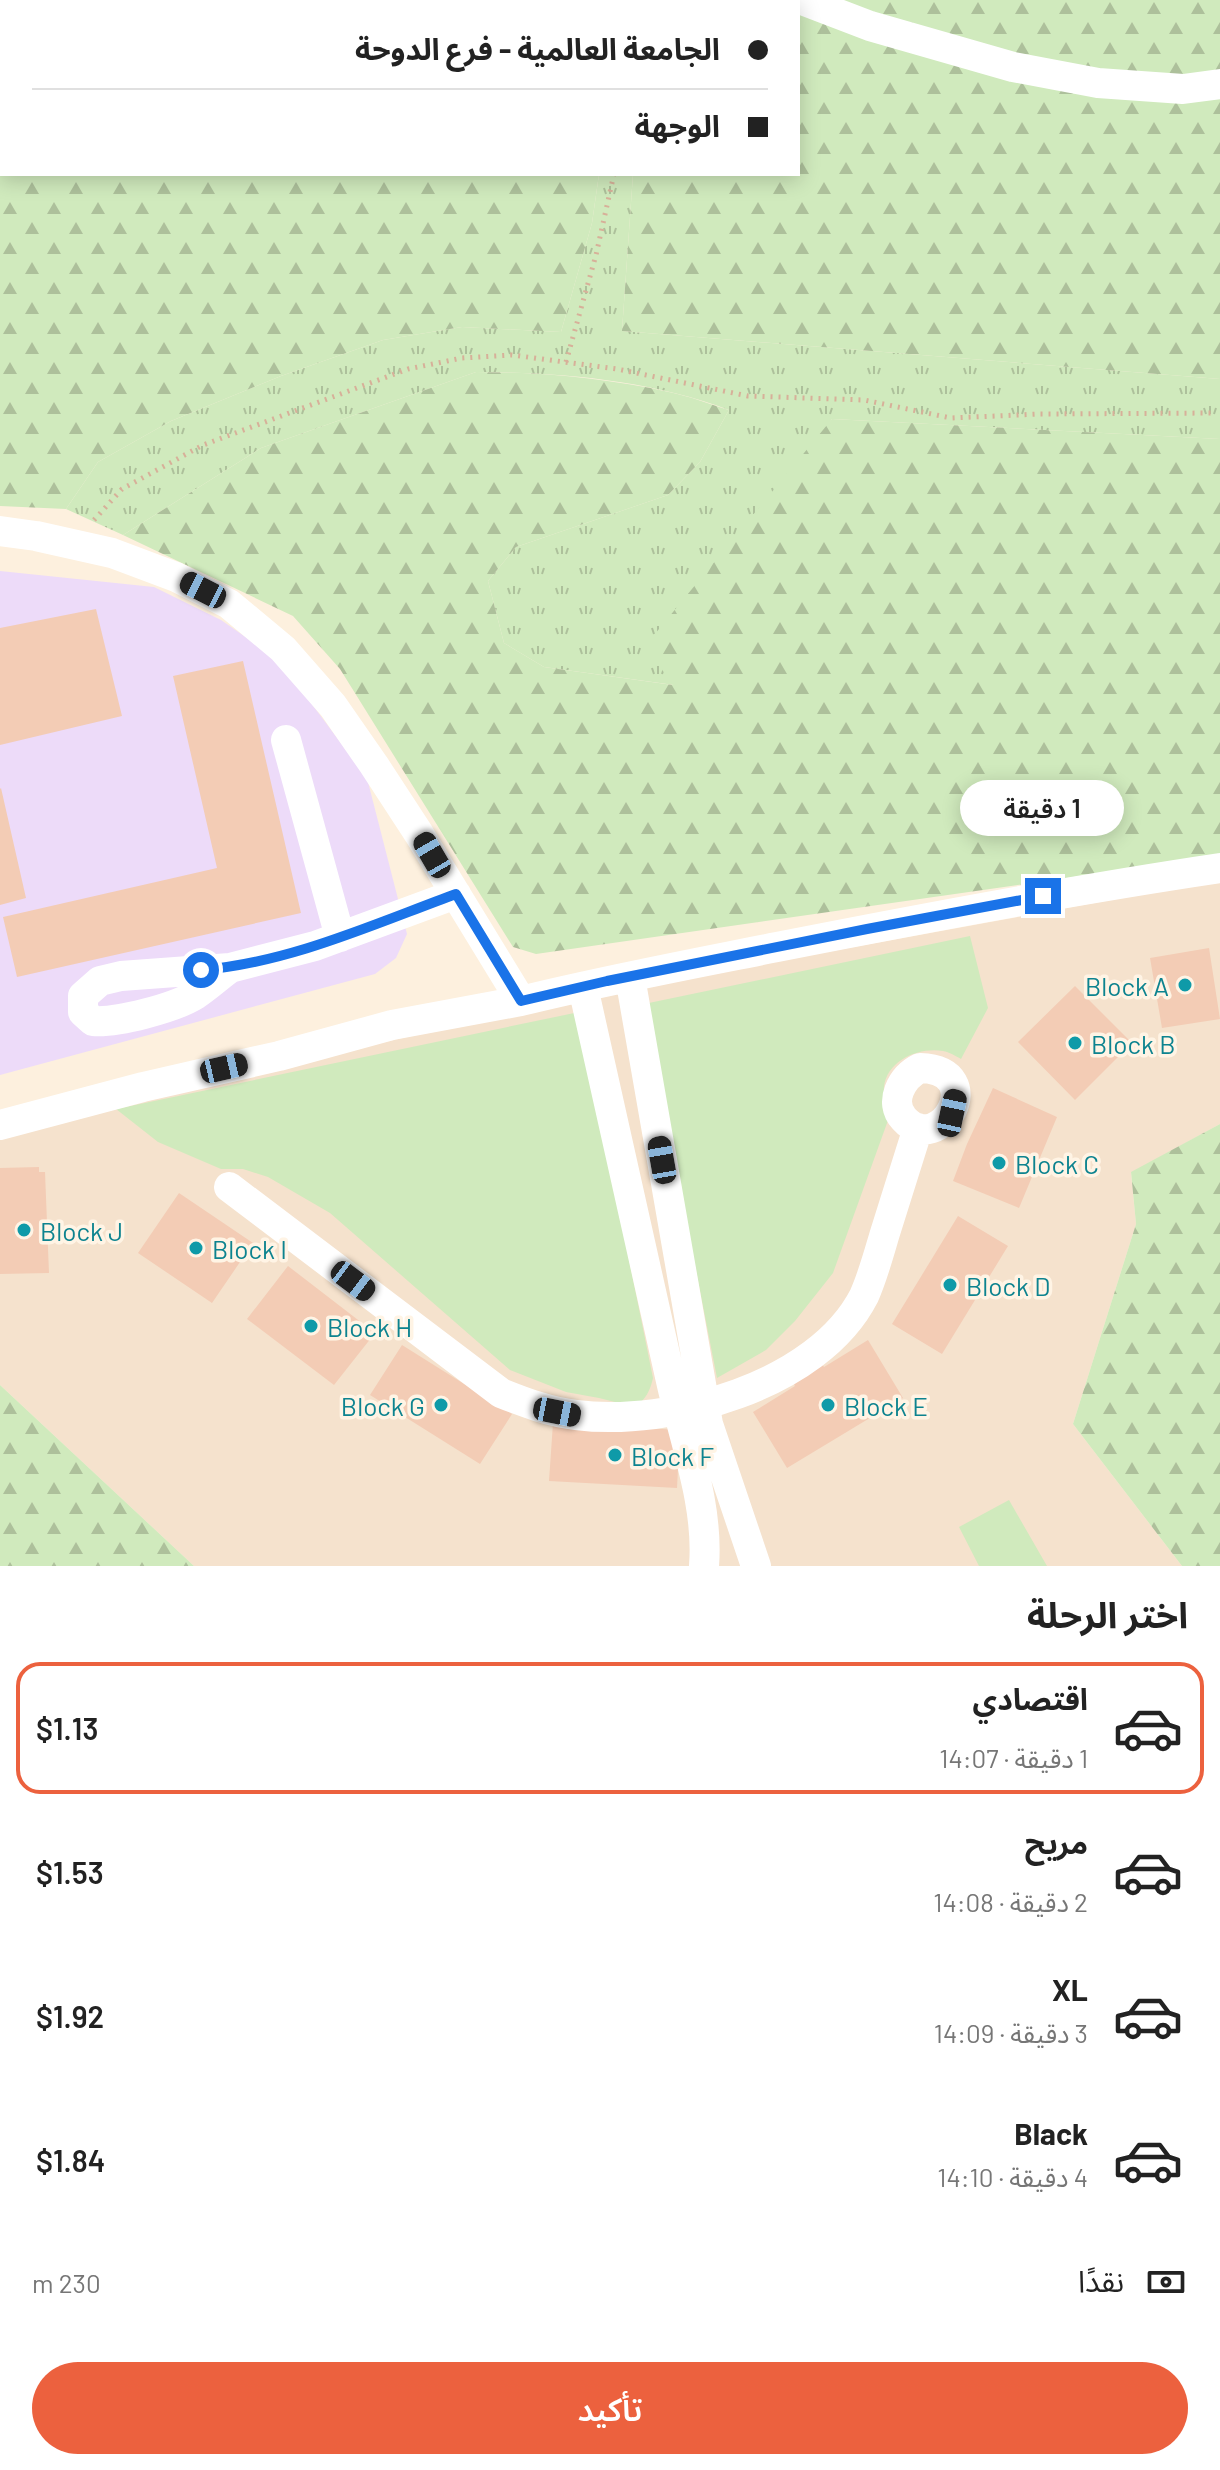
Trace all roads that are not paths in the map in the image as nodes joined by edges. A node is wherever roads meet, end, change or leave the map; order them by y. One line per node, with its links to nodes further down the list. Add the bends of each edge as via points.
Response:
1 (802, 0): 2 (street, via 870,26 1013,67 1098,83 1183,89)
2 (1220, 84)
3 (0, 531): 6 (street, via 112,553 229,604 283,649 333,706)
4 (286, 740): 7 (street)
5 (1220, 868): 9 (street, via 992,905)
6 (456, 894): 7 (street); 11 (street)
7 (340, 937): 8 (street)
8 (230, 968)
9 (630, 977): 10 (street); 15 (street)
10 (583, 987): 11 (street); 15 (street)
11 (521, 1001): 12 (street, via 392,1025)
12 (0, 1125)
13 (918, 1128): 15 (street, via 863,1297 840,1329 772,1379)
14 (229, 1187): 15 (street, via 501,1393 578,1416)
15 (692, 1409): 16 (street); 17 (street, via 708,1424)
16 (704, 1566)
17 (756, 1566)

